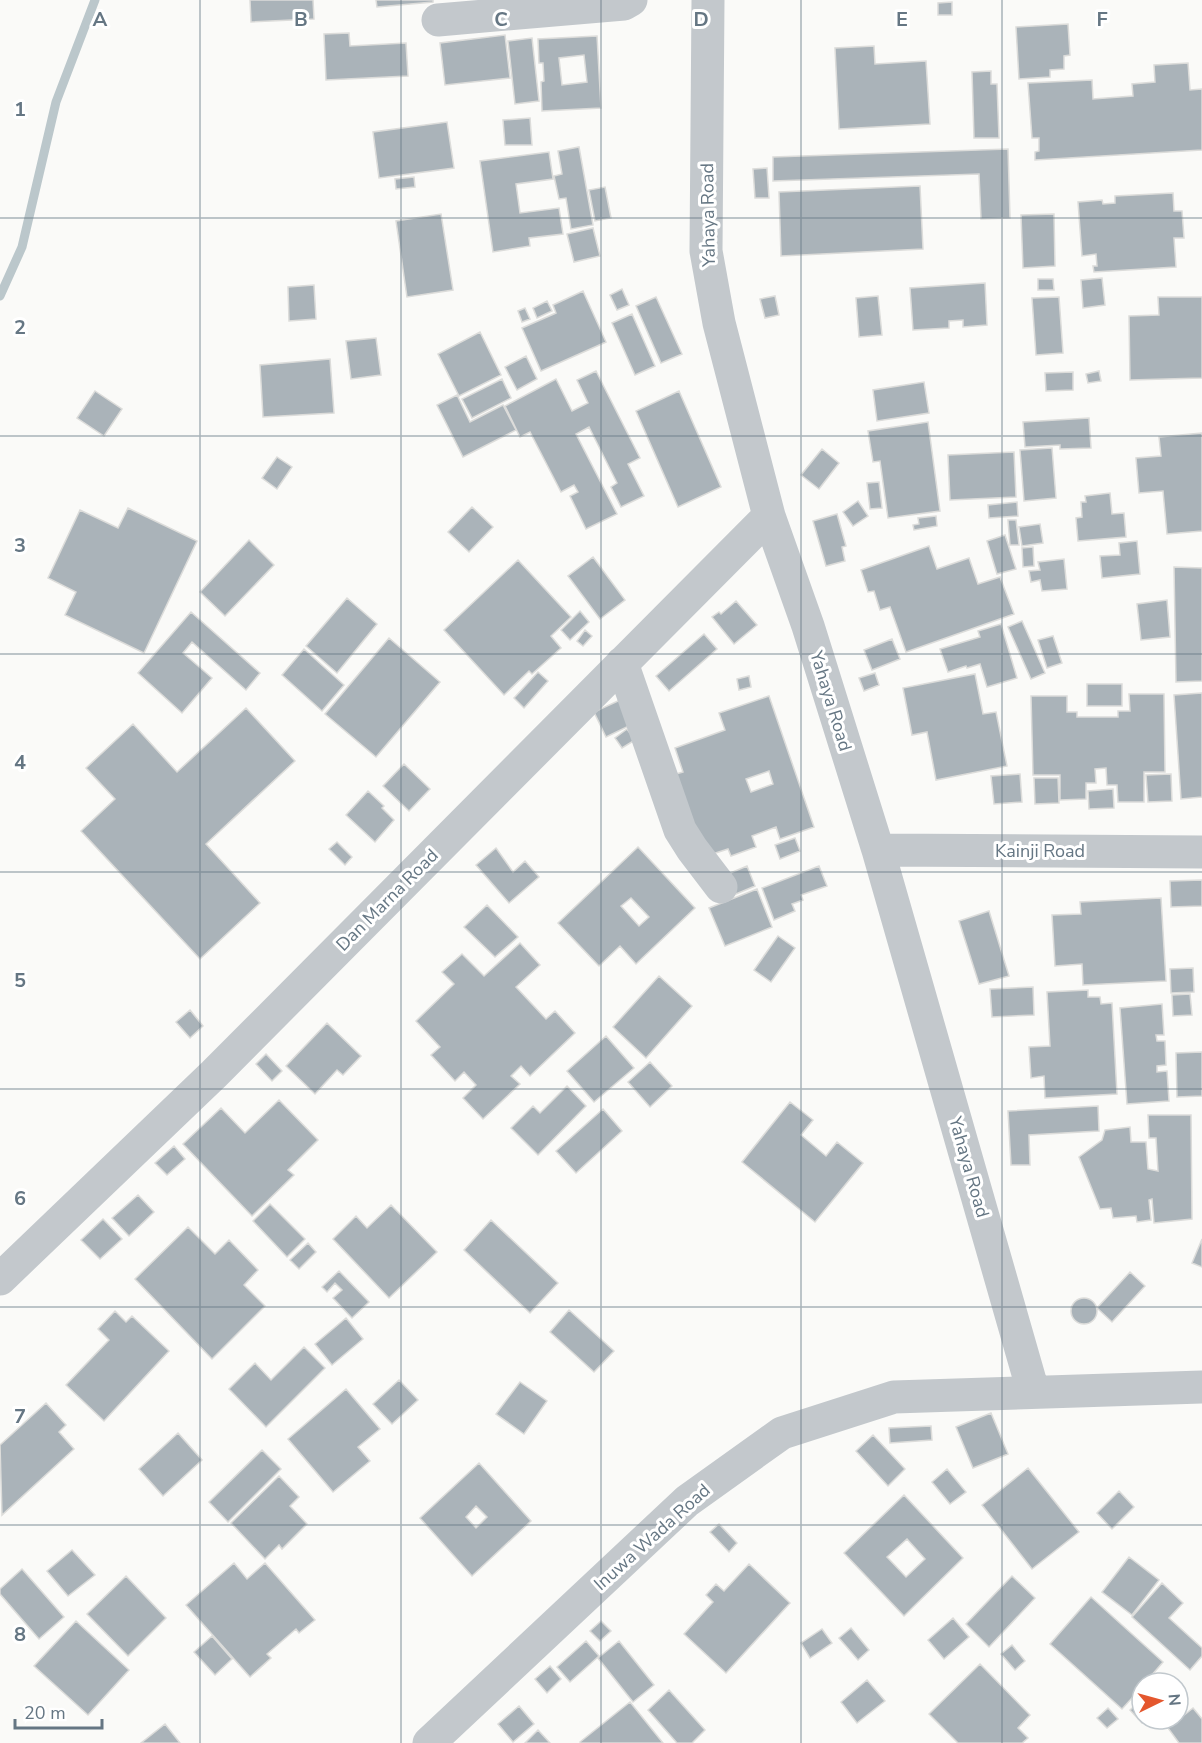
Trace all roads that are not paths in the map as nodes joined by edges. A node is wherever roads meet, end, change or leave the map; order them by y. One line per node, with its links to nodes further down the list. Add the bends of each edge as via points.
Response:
1 (631, 0): 3 (street, via 624,4)
2 (708, 0): 4 (street, Yahaya Road, via 706,251 719,323)
3 (438, 20)
4 (769, 516): 5 (street, Dan Marna Road); 6 (street, Yahaya Road)
5 (622, 663): 8 (street, via 680,830); 9 (street, Dan Marna Road, via 214,1074)
6 (878, 850): 7 (street, Kainji Road); 11 (street, Yahaya Road)
7 (1202, 852)
8 (721, 887)
9 (0, 1279)
10 (1202, 1387): 11 (street, Inuwa Wada Road)
11 (1033, 1391): 12 (street, Inuwa Wada Road, via 894,1397 782,1433 687,1501)
12 (429, 1743)

